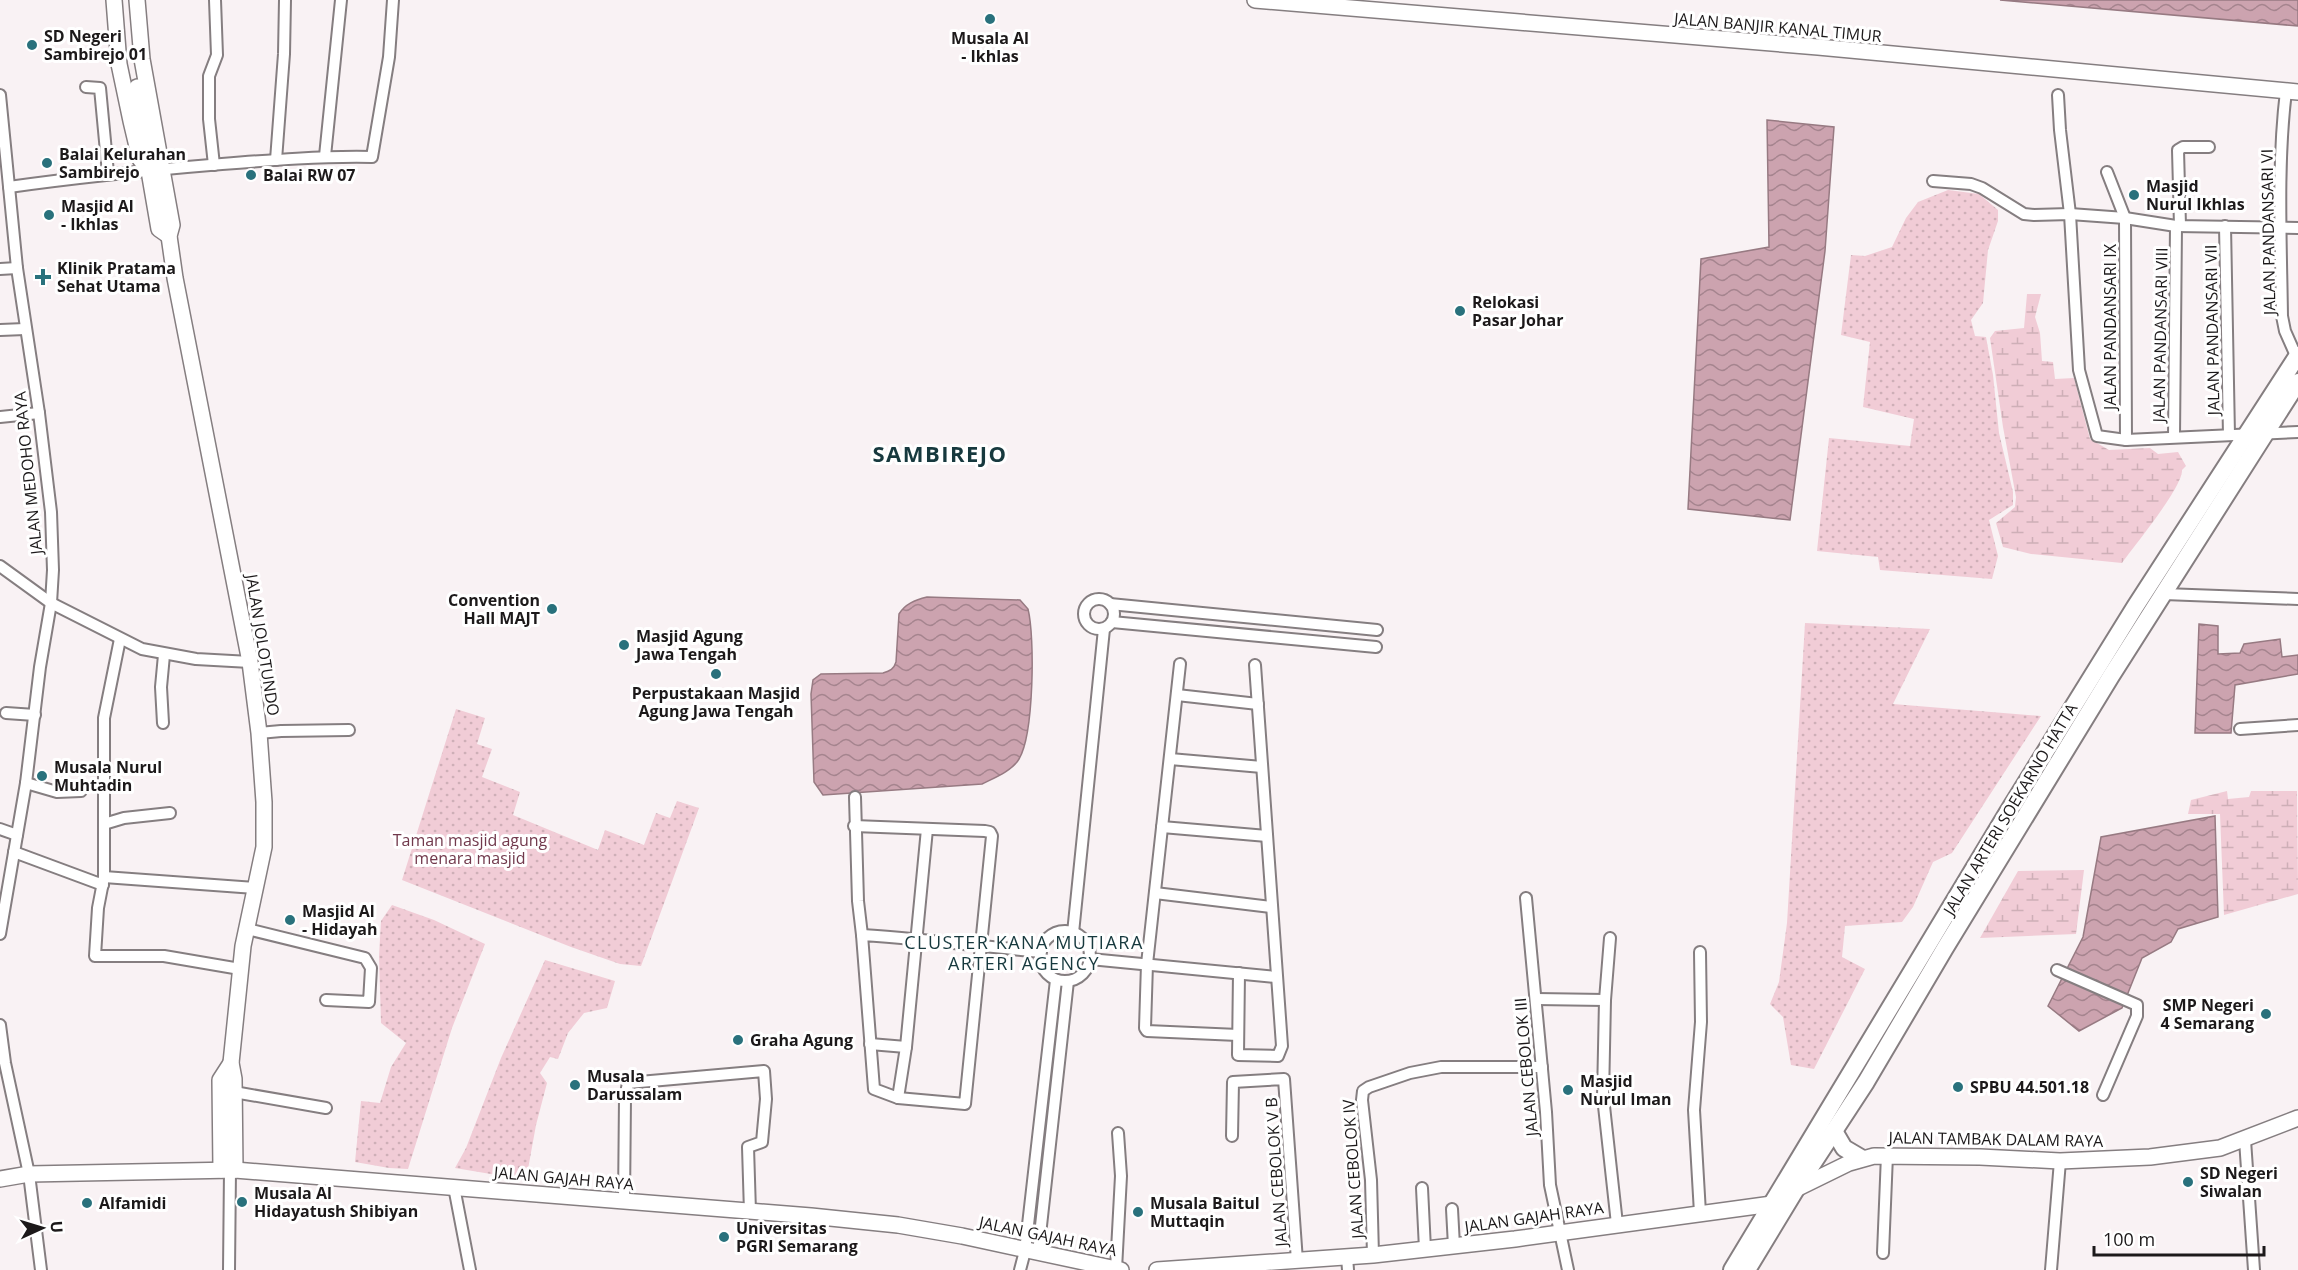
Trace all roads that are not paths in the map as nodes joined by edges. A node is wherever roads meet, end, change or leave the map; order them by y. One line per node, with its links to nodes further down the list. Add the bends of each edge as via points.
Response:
1 (114, 0): 18 (main road, via 119,64 130,121 140,159)
2 (129, 0): 18 (main road, via 134,71)
3 (137, 0): 18 (main road)
4 (214, 0): 17 (street, via 217,55 209,76)
5 (285, 0): 16 (street)
6 (341, 0): 15 (street)
7 (393, 0): 15 (street, via 389,57 372,157)
8 (1255, 0): 10 (main road, JALAN BANJIR KANAL TIMUR)
9 (86, 87): 20 (street, via 100,88)
10 (2292, 91): 29 (street, JALAN PANDANSARI VI, via 2284,112)
11 (0, 95): 14 (street, JALAN MEDOHO RAYA)
12 (2058, 95): 24 (street)
13 (2209, 147): 26 (street, via 2178,150)
14 (3, 149): 22 (street, JALAN MEDOHO RAYA)
15 (325, 156): 16 (street)
16 (276, 160): 17 (street)
17 (214, 165): 18 (street)
18 (156, 169): 20 (street); 54 (main road, JALAN JOLOTUNDO, via 159,229 169,236)
19 (2107, 172): 25 (street)
20 (108, 173): 22 (street)
21 (1933, 181): 24 (street, via 1978,186 2024,214)
22 (9, 187): 23 (street, JALAN MEDOHO RAYA)
23 (5, 207): 30 (street, JALAN MEDOHO RAYA)
24 (2070, 214): 25 (street); 43 (street, via 2081,381 2097,436)
25 (2125, 218): 26 (street); 43 (street, JALAN PANDANSARI IX)
26 (2178, 226): 27 (street, JALAN PANDANSARI VIII); 42 (street, JALAN PANDANSARI VIII)
27 (2225, 226): 29 (street, JALAN PANDANSARI VII); 40 (street, JALAN PANDANSARI VII)
28 (2298, 228): 29 (street, JALAN PANDANSARI VII)
29 (2280, 229): 34 (street, JALAN PANDANSARI VI, via 2282,316)
30 (16, 268): 31 (street); 32 (street, JALAN MEDOHO RAYA)
31 (0, 269)
32 (25, 329): 33 (street); 36 (street, JALAN MEDOHO RAYA)
33 (0, 330)
34 (2297, 357): 41 (main road, JALAN ARTERI SOEKARNO HATTA)
35 (2298, 382): 39 (main road, JALAN ARTERI SOEKARNO HATTA)
36 (39, 413): 37 (street); 47 (street, JALAN MEDOHO RAYA, via 51,512)
37 (0, 417)
38 (2298, 432): 39 (street, JALAN PANDANSARI VII)
39 (2266, 434): 41 (street, JALAN PANDANSARI VII); 45 (main road, JALAN ARTERI SOEKARNO HATTA)
40 (2229, 435): 41 (street, JALAN PANDANSARI VII); 42 (street, JALAN PANDANSARI VIII)
41 (2248, 435): 131 (main road, JALAN ARTERI SOEKARNO HATTA, via 2045,752)
42 (2174, 437): 43 (street)
43 (2126, 440)
44 (0, 566): 47 (street)
45 (2164, 594): 46 (street); 115 (main road, JALAN ARTERI SOEKARNO HATTA)
46 (2298, 599)
47 (51, 603): 51 (street); 60 (street, JALAN MEDOHO RAYA)
48 (1110, 604): 49 (street, via 1114,613); 49 (street, via 1102,599 1093,600 1083,610 1087,624 1095,629); 50 (street)
49 (1108, 626): 52 (street); 86 (street)
50 (1377, 630)
51 (120, 639): 53 (street); 72 (street, via 104,718)
52 (1376, 647)
53 (164, 655): 54 (street); 61 (street)
54 (250, 662): 65 (main road, JALAN JOLOTUNDO)
55 (1180, 664): 57 (street)
56 (1255, 665): 58 (street)
57 (1177, 696): 58 (street); 66 (street)
58 (1258, 704): 67 (street)
59 (6, 713): 60 (street)
60 (35, 715): 68 (street, JALAN MEDOHO RAYA)
61 (163, 723)
62 (2298, 725): 63 (street)
63 (2240, 729)
64 (349, 730): 65 (street)
65 (259, 734): 81 (main road, JALAN JOLOTUNDO, via 264,847)
66 (1170, 759): 67 (street); 74 (street)
67 (1262, 767): 78 (street)
68 (26, 783): 69 (street, via 57,792); 77 (street, JALAN MEDOHO RAYA)
69 (81, 791)
70 (855, 797): 73 (street)
71 (170, 813): 72 (street)
72 (104, 824): 80 (street)
73 (854, 826): 76 (street); 88 (street)
74 (1162, 827): 78 (street); 82 (street)
75 (0, 829): 77 (street)
76 (927, 829): 90 (street); 91 (street, via 985,831 992,836)
77 (17, 835): 79 (street, JALAN MEDOHO RAYA)
78 (1267, 836): 84 (street)
79 (14, 852): 80 (street); 87 (street, JALAN MEDOHO RAYA)
80 (103, 881): 81 (street); 96 (street, via 95,957 164,956)
81 (255, 888): 85 (main road, JALAN JOLOTUNDO)
82 (1155, 893): 84 (street); 95 (street)
83 (1526, 898): 101 (street, JALAN CEBOLOK III)
84 (1271, 907): 99 (street)
85 (247, 929): 96 (main road, JALAN JOLOTUNDO); 102 (street, via 365,958 371,968 371,1000)
86 (1073, 933): 92 (street, via 1053,935); 94 (street, via 1086,943)
87 (0, 934)
88 (862, 935): 90 (street); 106 (street)
89 (1610, 938): 103 (street)
90 (917, 939): 91 (street); 107 (street)
91 (980, 946): 92 (street); 112 (street, via 965,1104)
92 (1041, 952): 100 (street, via 1044,969)
93 (1700, 952): 134 (street, via 1701,1022 1694,1110)
94 (1090, 959): 95 (street); 100 (street, via 1083,974)
95 (1147, 964): 98 (street); 105 (street, via 1147,1031)
96 (240, 969): 108 (main road, JALAN JOLOTUNDO)
97 (2057, 970): 111 (street, via 2137,1005 2137,1016)
98 (1239, 974): 99 (street); 105 (street)
99 (1276, 977): 105 (street, via 1280,1053 1238,1055)
100 (1062, 981): 125 (street); 126 (street)
101 (1536, 999): 103 (street); 109 (street, JALAN CEBOLOK III)
102 (326, 1000)
103 (1605, 1000): 135 (street, via 1603,1097)
104 (0, 1025): 123 (street)
105 (1238, 1035)
106 (870, 1044): 107 (street); 112 (street, via 874,1089)
107 (906, 1047): 112 (street)
108 (231, 1063): 110 (main road, JALAN JOLOTUNDO); 122 (main road, JALAN JOLOTUNDO, via 220,1080)
109 (1542, 1067): 136 (street, JALAN CEBOLOK III, via 1550,1185); 141 (street, JALAN CEBOLOK IV, via 1441,1067 1410,1073 1363,1091)
110 (234, 1092): 113 (street); 122 (main road, JALAN JOLOTUNDO)
111 (2103, 1095)
112 (898, 1098)
113 (326, 1108)
114 (2298, 1118): 118 (main road, JALAN TAMBAK DALAM RAYA)
115 (1834, 1131): 120 (main road, via 1844,1148); 129 (main road, JALAN ARTERI SOEKARNO HATTA)
116 (1118, 1133): 144 (street, via 1121,1176)
117 (1232, 1136): 142 (street, JALAN CEBOLOK V B, via 1233,1082 1284,1079)
118 (2245, 1140): 121 (main road, JALAN TAMBAK DALAM RAYA, via 2220,1148 2150,1157); 155 (street)
119 (1887, 1155): 120 (main road, JALAN TAMBAK DALAM RAYA); 121 (main road, JALAN TAMBAK DALAM RAYA); 140 (street)
120 (1861, 1158): 129 (main road, JALAN TAMBAK DALAM RAYA)
121 (2060, 1161): 154 (street)
122 (229, 1170): 123 (main road, JALAN GAJAH RAYA); 127 (main road, JALAN GAJAH RAYA); 146 (street)
123 (29, 1174): 124 (main road, JALAN GAJAH RAYA); 145 (street)
124 (0, 1179)
125 (1032, 1183): 126 (street); 139 (street)
126 (1047, 1184): 139 (street)
127 (454, 1187): 130 (main road, JALAN GAJAH RAYA); 147 (street)
128 (1422, 1188): 138 (street)
129 (1796, 1189): 131 (main road, JALAN TAMBAK DALAM RAYA); 153 (main road, JALAN ARTERI SOEKARNO HATTA)
130 (624, 1202): 133 (main road, JALAN GAJAH RAYA); 133 (street, via 628,1083 764,1071 766,1112 762,1142 748,1147)
131 (1772, 1204): 134 (main road, JALAN GAJAH RAYA); 152 (main road, JALAN ARTERI SOEKARNO HATTA)
132 (1452, 1209): 137 (street)
133 (750, 1212): 139 (main road, JALAN GAJAH RAYA, via 898,1225)
134 (1700, 1213): 135 (main road, JALAN GAJAH RAYA)
135 (1617, 1224): 136 (main road, JALAN GAJAH RAYA)
136 (1560, 1233): 137 (main road, JALAN GAJAH RAYA); 151 (street, JALAN CEBOLOK III)
137 (1454, 1246): 138 (main road, JALAN GAJAH RAYA)
138 (1425, 1249): 141 (main road, JALAN GAJAH RAYA)
139 (1031, 1252): 144 (main road, JALAN GAJAH RAYA); 148 (street)
140 (1883, 1253)
141 (1373, 1255): 143 (main road, JALAN GAJAH RAYA)
142 (1297, 1261): 143 (main road, JALAN GAJAH RAYA); 150 (main road, JALAN GAJAH RAYA)
143 (1347, 1264)
144 (1116, 1269): 149 (main road, JALAN GAJAH RAYA)
145 (41, 1270)
146 (229, 1270)
147 (469, 1270)
148 (1020, 1270)
149 (1121, 1270)
150 (1157, 1270)
151 (1568, 1270)
152 (1732, 1270)
153 (1747, 1270)
154 (2051, 1270)
155 (2254, 1270)

